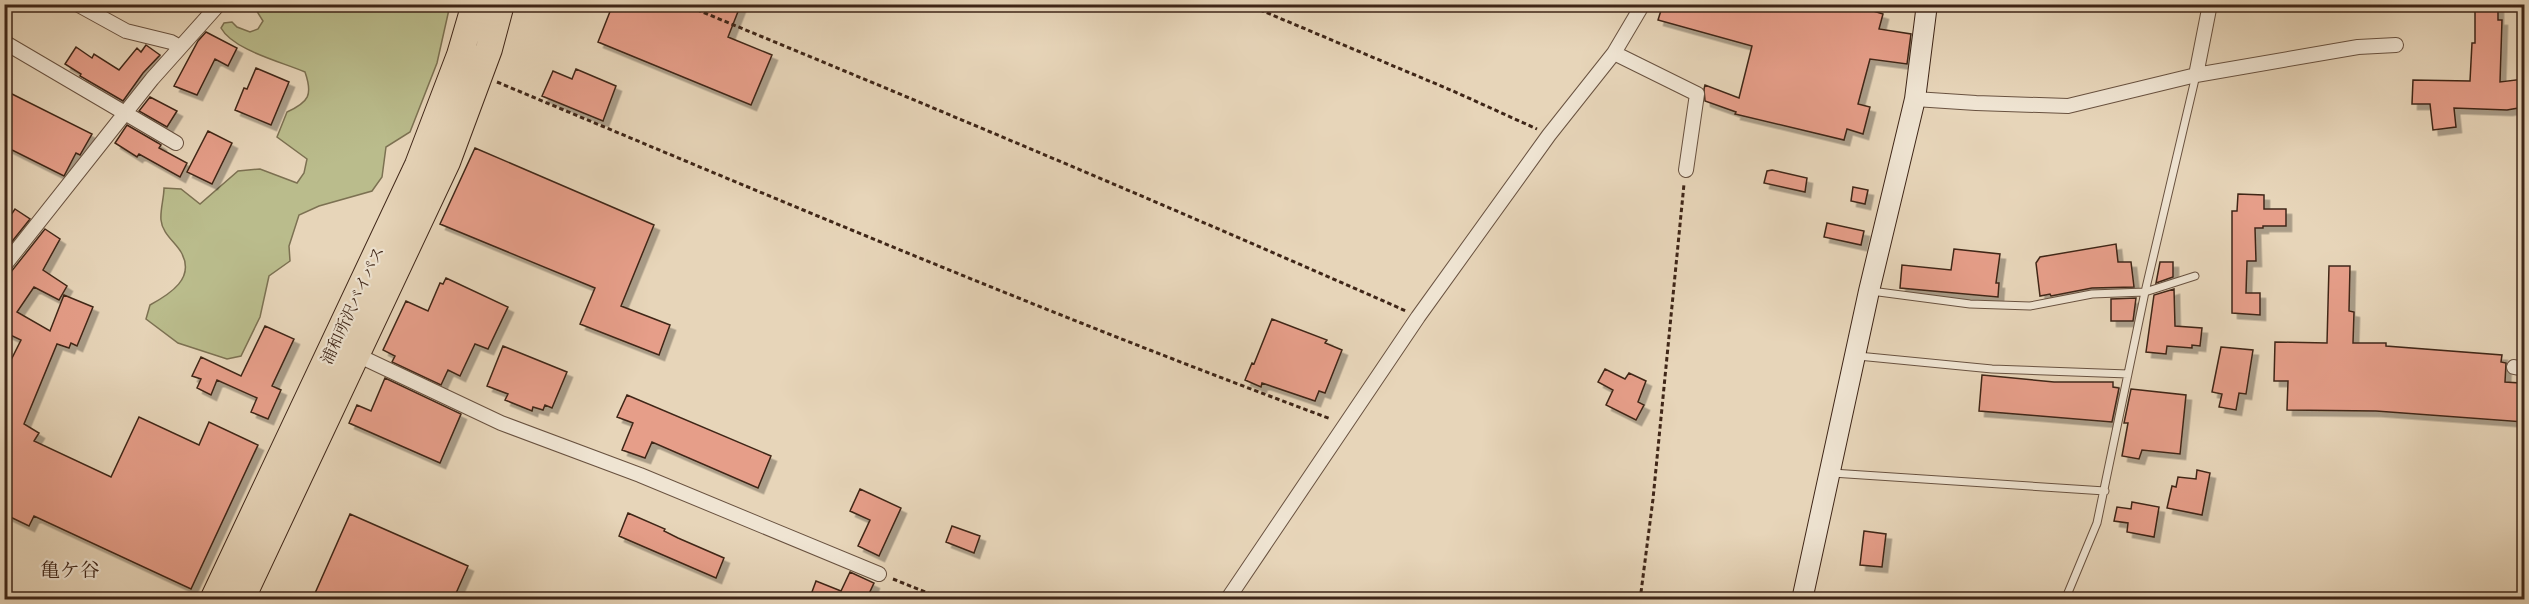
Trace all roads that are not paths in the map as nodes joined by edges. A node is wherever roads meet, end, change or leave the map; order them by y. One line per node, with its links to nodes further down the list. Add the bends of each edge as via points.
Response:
1 (77, 4): 10 (street, via 126,31)
2 (219, 4): 10 (street)
3 (475, 4): 27 (highway, 浦和所沢バイパス, via 418,165)
4 (501, 4): 21 (highway, 浦和所沢バイパス, via 447,162)
5 (1643, 4): 11 (street)
6 (1926, 4): 13 (street)
7 (2210, 4): 12 (street)
8 (4, 42): 14 (street)
9 (2396, 45): 12 (street, via 2358,47)
10 (180, 47): 14 (street)
11 (1614, 53): 16 (street, via 1696,94); 29 (street, via 1549,135 1418,317)
12 (2196, 75): 13 (street, via 2068,106); 20 (lane)
13 (1915, 99): 19 (street)
14 (124, 112): 15 (street); 17 (street)
15 (176, 143)
16 (1686, 170)
17 (4, 266)
18 (2195, 276): 20 (lane)
19 (1869, 291): 20 (lane, via 1970,304 2030,306 2092,294); 22 (street)
20 (2145, 292): 23 (lane)
21 (355, 354): 26 (street, via 501,423); 28 (highway, 浦和所沢バイパス)
22 (1855, 355): 23 (lane, via 1992,369); 24 (street)
23 (2128, 374): 25 (lane)
24 (1830, 472): 25 (lane); 30 (street)
25 (2105, 491): 31 (lane, via 2097,523)
26 (879, 574)
27 (213, 600)
28 (241, 600)
29 (1227, 600)
30 (1802, 600)
31 (2066, 600)

